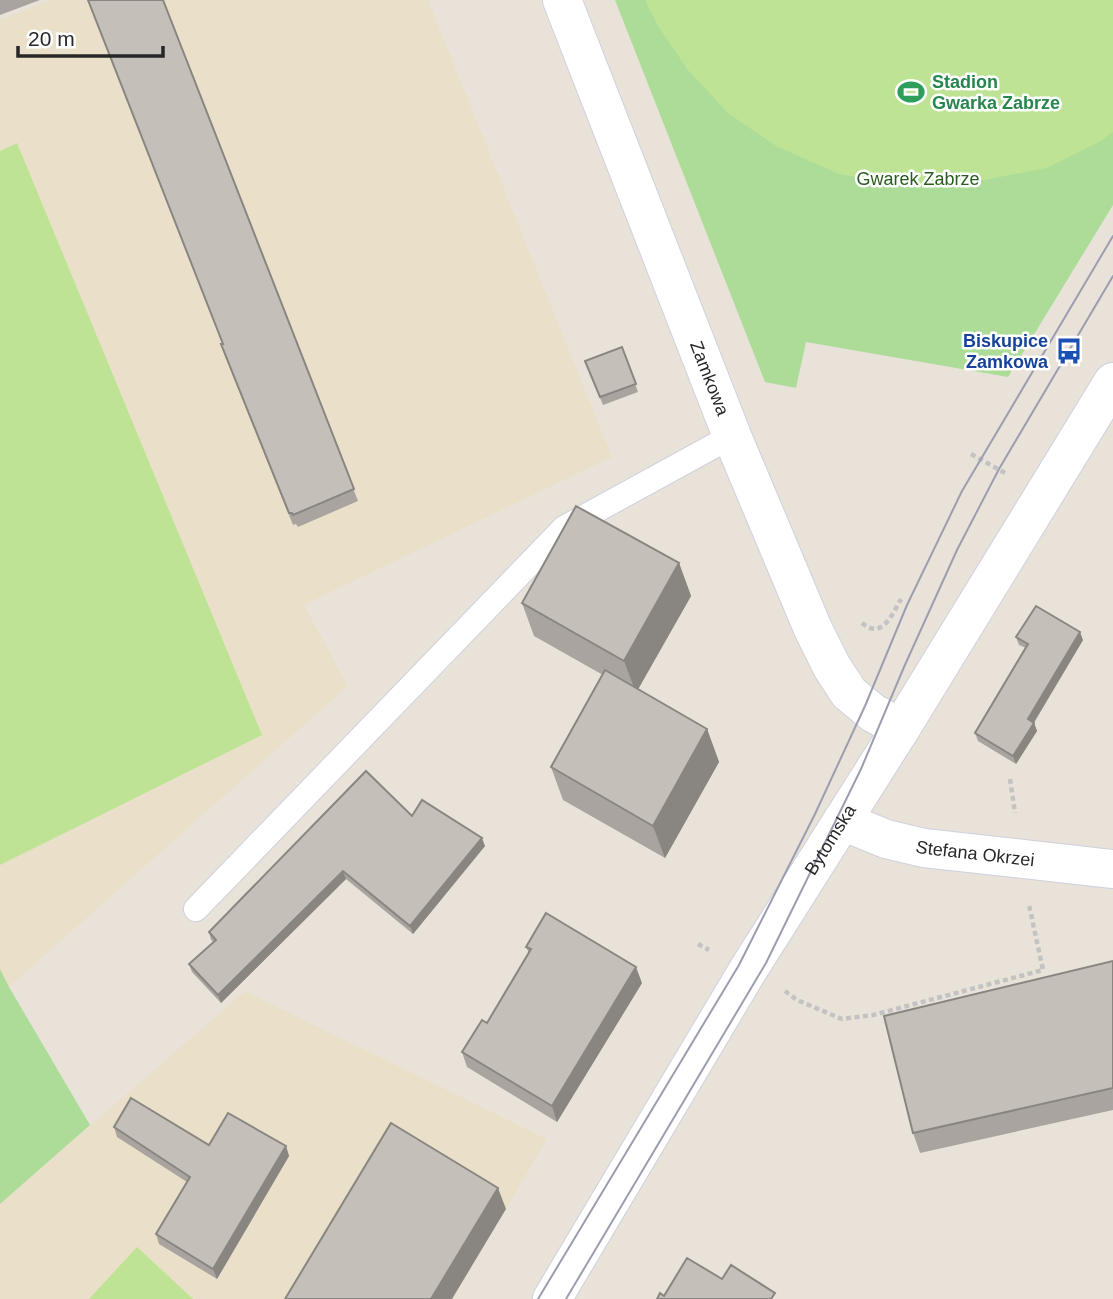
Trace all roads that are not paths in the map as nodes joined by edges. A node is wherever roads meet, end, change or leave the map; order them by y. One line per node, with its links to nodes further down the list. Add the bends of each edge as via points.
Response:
1 (562, 0): 3 (street, Zamkowa)
2 (1113, 382): 4 (street, Bytomska)
3 (732, 436): 4 (street, Zamkowa, via 832,667 849,692 873,713); 7 (lane, via 564,528)
4 (901, 728): 5 (street, Bytomska)
5 (842, 821): 6 (street, Stefana Okrzei, via 886,839 925,848); 8 (street, Bytomska)
6 (1113, 869)
7 (196, 909)
8 (552, 1299)

